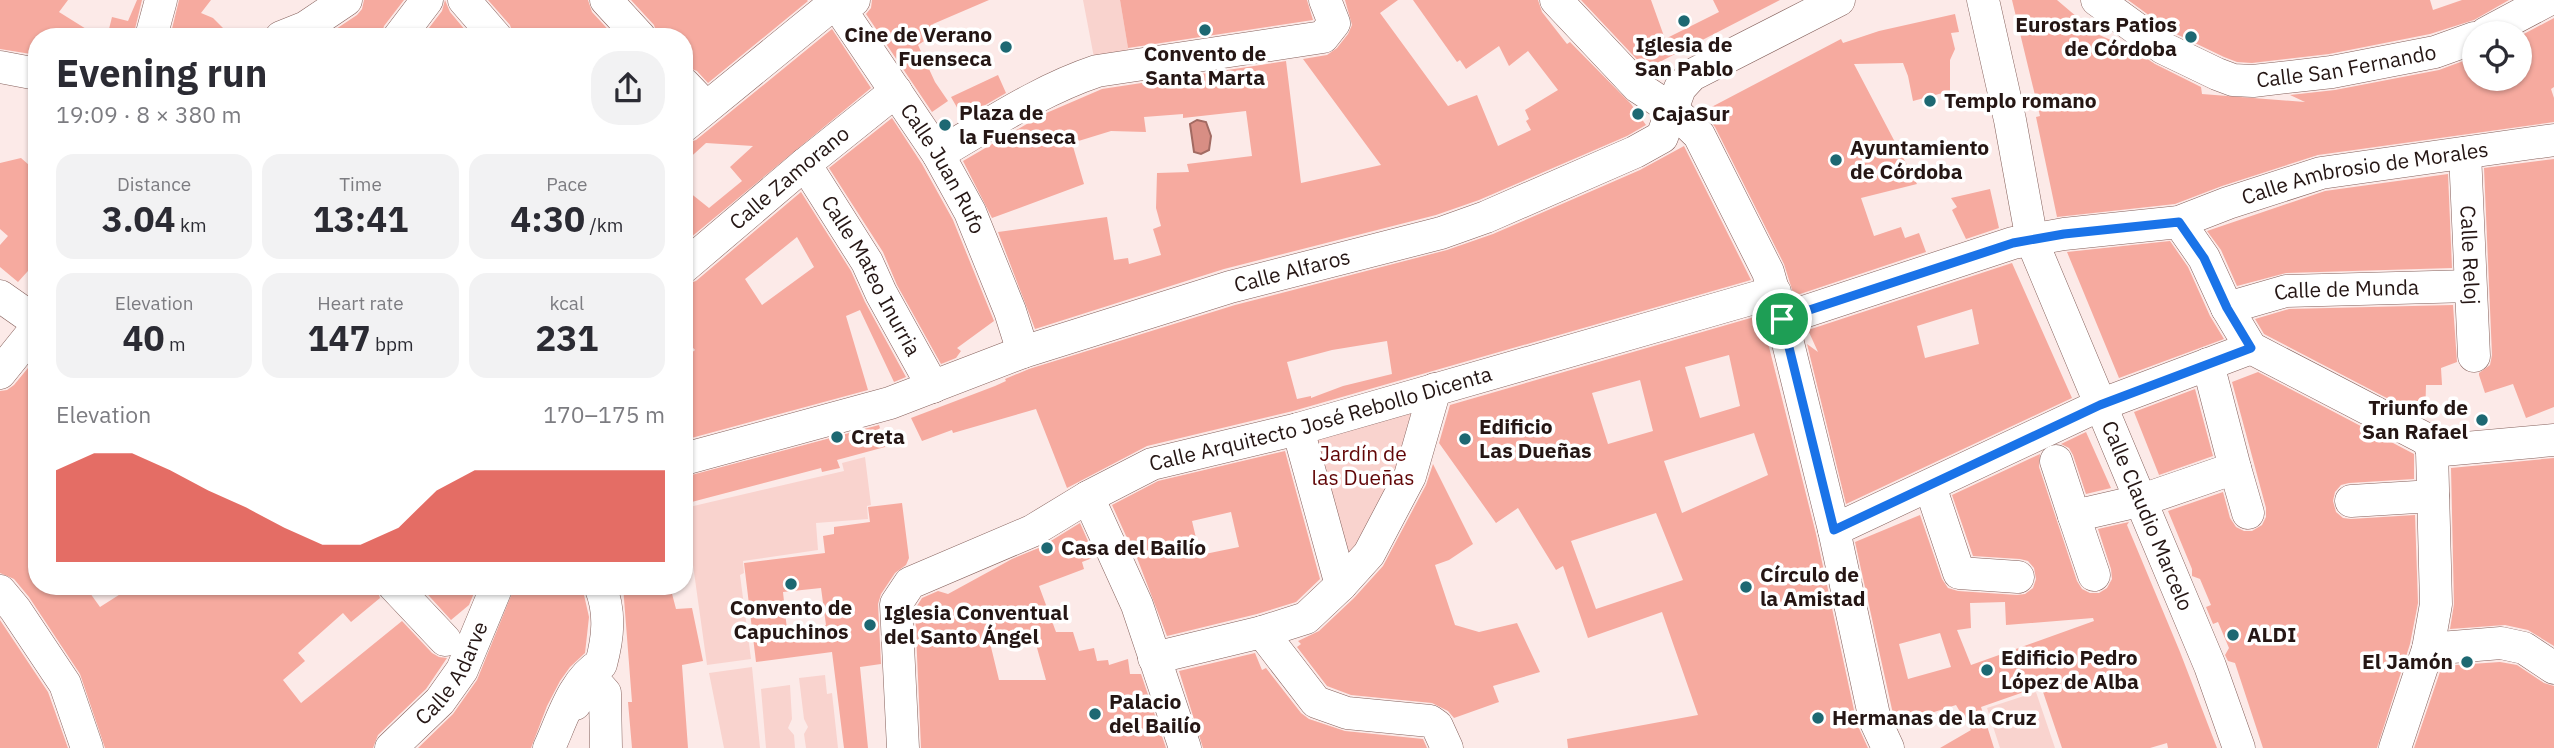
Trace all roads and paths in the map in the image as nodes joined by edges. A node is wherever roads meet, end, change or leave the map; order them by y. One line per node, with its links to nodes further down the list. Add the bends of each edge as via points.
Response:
1 (161, 0): 14 (street)
2 (346, 0): 15 (street)
3 (427, 0): 16 (street)
4 (464, 0): 17 (street)
5 (606, 0): 18 (street)
6 (841, 0): 22 (street, Calle Juan Rufo); 24 (street)
7 (1325, 0): 27 (street, via 1334,23 1323,37 1097,71 1068,81)
8 (1556, 0): 23 (street, via 1638,87)
9 (1839, 0): 23 (street, Calle Alfaros, via 1692,75 1680,88)
10 (1983, 0): 30 (street, Calle Claudio Marcelo)
11 (2097, 0): 19 (street, Calle San Fernando, via 2163,48 2233,80 2332,72 2435,52)
12 (2547, 0): 13 (street)
13 (2508, 21)
14 (153, 28)
15 (304, 28)
16 (406, 28)
17 (488, 28)
18 (632, 28)
19 (2462, 42)
20 (0, 67): 21 (street)
21 (28, 72)
22 (896, 92): 27 (street, Calle Juan Rufo); 28 (street, Calle Zamorano)
23 (1673, 110): 34 (street, via 1699,135); 39 (street, Calle Alfaros, via 1662,137 1486,217 1441,233 1230,287)
24 (695, 117)
25 (2554, 140): 26 (street, Calle Ambrosio de Morales)
26 (2465, 153): 29 (street, Calle Ambrosio de Morales, via 2321,173); 32 (street, Calle Reloj)
27 (938, 154): 39 (street, Calle Juan Rufo, via 970,212)
28 (805, 164): 31 (street, Calle Zamorano); 43 (street, Calle Mateo Inurria, via 867,262)
29 (2179, 222): 30 (street, Calle Ambrosio de Morales); 35 (street, via 2204,258)
30 (2032, 241): 34 (street, Calle Arquitecto José Rebollo Dicenta); 45 (street, Calle Claudio Marcelo)
31 (693, 252)
32 (2470, 286): 35 (street, Calle de Munda, via 2286,290); 40 (street, Calle Reloj)
33 (0, 296): 36 (street)
34 (1778, 306): 44 (street, Calle Arquitecto José Rebollo Dicenta); 59 (street)
35 (2227, 308): 38 (street)
36 (28, 317)
37 (28, 336): 42 (street)
38 (2251, 348): 41 (street); 48 (street)
39 (1023, 352): 43 (street, Calle Alfaros)
40 (2474, 356)
41 (2208, 364): 45 (street); 51 (street)
42 (0, 373)
43 (933, 387): 50 (street, Calle Alfaros)
44 (1435, 389): 46 (street, Calle Arquitecto José Rebollo Dicenta); 62 (street, via 1410,476 1369,554)
45 (2100, 405): 49 (street); 55 (street, Calle Claudio Marcelo)
46 (1298, 429): 54 (street, Calle Arquitecto José Rebollo Dicenta, via 1152,464); 62 (street)
47 (2554, 440): 48 (street)
48 (2430, 446): 53 (street)
49 (2051, 448): 52 (street); 58 (street)
50 (693, 457)
51 (2235, 468): 55 (street); 57 (street)
52 (1930, 486): 59 (street); 61 (street, via 1959,573)
53 (2433, 496): 56 (street); 68 (street, via 2436,604)
54 (1088, 497): 70 (street, via 1137,605); 79 (street, Calle Arquitecto José Rebollo Dicenta, via 1032,531 910,583 896,604)
55 (2139, 501): 58 (street); 83 (street, Calle Claudio Marcelo, via 2210,666)
56 (2351, 501)
57 (2248, 513)
58 (2074, 516): 60 (street)
59 (1834, 530): 82 (street, via 1875,720)
60 (2094, 575)
61 (2018, 577)
62 (1341, 585): 67 (street, via 1306,618)
63 (0, 591): 73 (street, via 65,684)
64 (403, 595): 69 (street)
65 (491, 595): 69 (street, Calle Adarve)
66 (602, 595): 71 (street, via 608,638)
67 (1262, 632): 70 (street); 81 (street, via 1316,702 1347,713 1430,721)
68 (2428, 649): 72 (street, via 2501,643 2524,648); 84 (street)
69 (456, 650): 74 (street, Calle Adarve, via 462,670 440,701)
70 (1154, 658): 80 (street)
71 (601, 664): 75 (street, via 589,671 578,687); 78 (street, via 609,673)
72 (2554, 668)
73 (87, 748)
74 (391, 748)
75 (549, 748)
76 (555, 748): 77 (street, via 581,692 593,684 606,696)
77 (606, 748)
78 (612, 748)
79 (903, 748)
80 (1185, 748)
81 (1447, 748)
82 (1888, 748)
83 (2239, 748)
84 (2395, 748)

